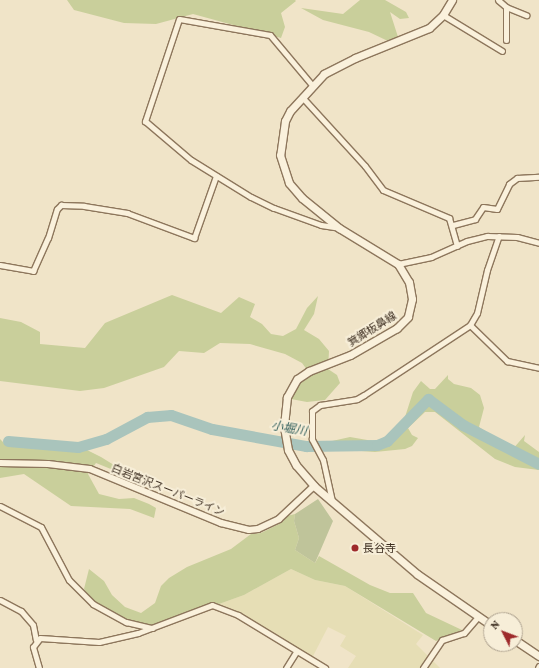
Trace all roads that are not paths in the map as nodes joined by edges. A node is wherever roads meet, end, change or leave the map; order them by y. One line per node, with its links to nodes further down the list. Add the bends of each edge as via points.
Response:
1 (452, 0): 4 (main road, 箕郷板鼻線)
2 (498, 0): 3 (street)
3 (506, 7): 5 (street); 6 (street)
4 (443, 14): 7 (street); 8 (main road, 箕郷板鼻線, via 423,31 346,62 324,74)
5 (526, 15)
6 (506, 40)
7 (502, 51)
8 (312, 85): 9 (main road, 箕郷板鼻線); 10 (street, via 270,35 179,18 145,121 179,150)
9 (302, 97): 12 (street, via 365,166 383,190 449,218); 13 (main road, 箕郷板鼻線, via 290,111 283,128 280,143 281,166 298,194)
10 (216, 176): 13 (street, via 274,208 321,225); 18 (street, via 194,238 126,213 84,206 61,206 57,209 48,238 33,271)
11 (539, 177): 12 (street, via 517,178 509,184 497,209 483,207 475,219)
12 (453, 225): 16 (street)
13 (339, 228): 17 (main road, 箕郷板鼻線)
14 (499, 236): 15 (street, via 517,237); 16 (street, via 467,241); 19 (street, via 487,270 477,313)
15 (539, 243)
16 (457, 246): 17 (street)
17 (398, 264): 22 (main road, 箕郷板鼻線, via 408,282 412,299 410,313 405,321 350,355 304,373 288,392 284,416 288,450 301,474)
18 (0, 265)
19 (470, 325): 20 (street, via 507,360); 23 (street, via 360,397 315,407 310,430 323,460)
20 (539, 368)
21 (0, 463): 22 (street, 白岩宮沢スーパーライン, via 48,464 90,469 221,523 249,530 258,529 279,519)
22 (314, 486): 23 (main road, 箕郷板鼻線)
23 (333, 503): 26 (main road, 箕郷板鼻線, via 417,574)
24 (0, 506): 28 (street, via 41,527 69,580 92,604 126,622)
25 (0, 600): 29 (street, via 21,611 33,625)
26 (478, 616): 27 (main road, 箕郷板鼻線); 36 (street, via 464,633 442,640)
27 (483, 619)
28 (152, 628): 29 (street, via 99,642 44,638); 31 (street, via 212,605 238,615)
29 (36, 640): 33 (street, via 33,654)
30 (523, 645): 32 (main road)
31 (296, 652): 34 (street); 35 (street)
32 (539, 656)
33 (39, 668)
34 (286, 668)
35 (324, 668)
36 (422, 668)

